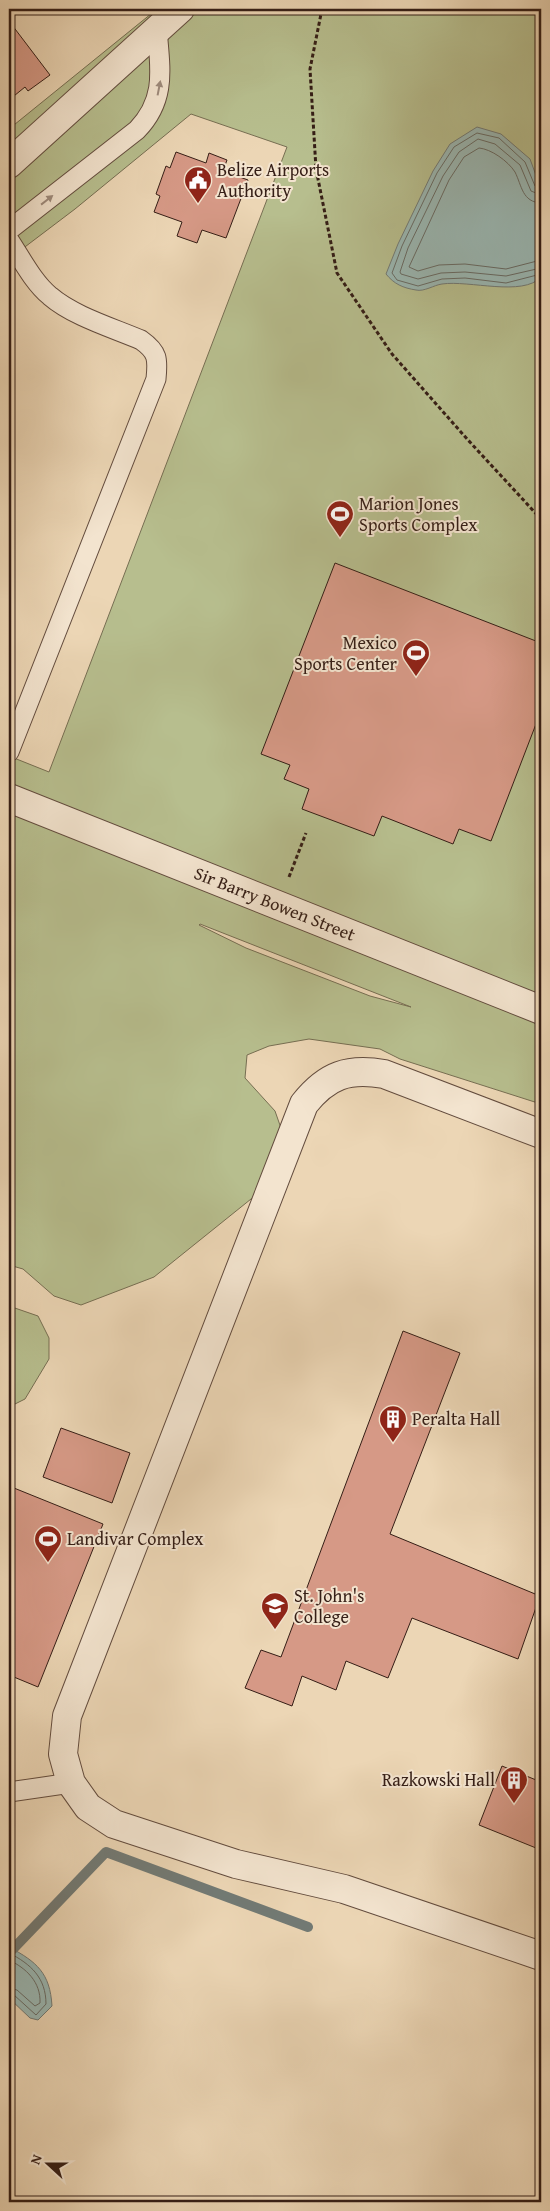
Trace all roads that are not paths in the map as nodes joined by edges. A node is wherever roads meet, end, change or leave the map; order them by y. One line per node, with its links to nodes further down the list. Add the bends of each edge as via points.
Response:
1 (180, 9): 2 (street)
2 (157, 29): 3 (street); 4 (lane, one-way to 2, via 147,120 161,84)
3 (9, 164)
4 (9, 230)
5 (9, 240): 6 (lane, via 50,296 66,307 141,340 152,348 158,361 156,378)
6 (9, 752)
7 (9, 798): 8 (street, Sir Barry Bowen Street)
8 (541, 1010)
9 (541, 1134): 10 (street, via 384,1074 366,1071 330,1079 304,1104 67,1716 64,1754)
10 (71, 1783): 11 (lane); 12 (street, via 88,1807 114,1824 236,1864 344,1889)
11 (9, 1792)
12 (541, 1956)

